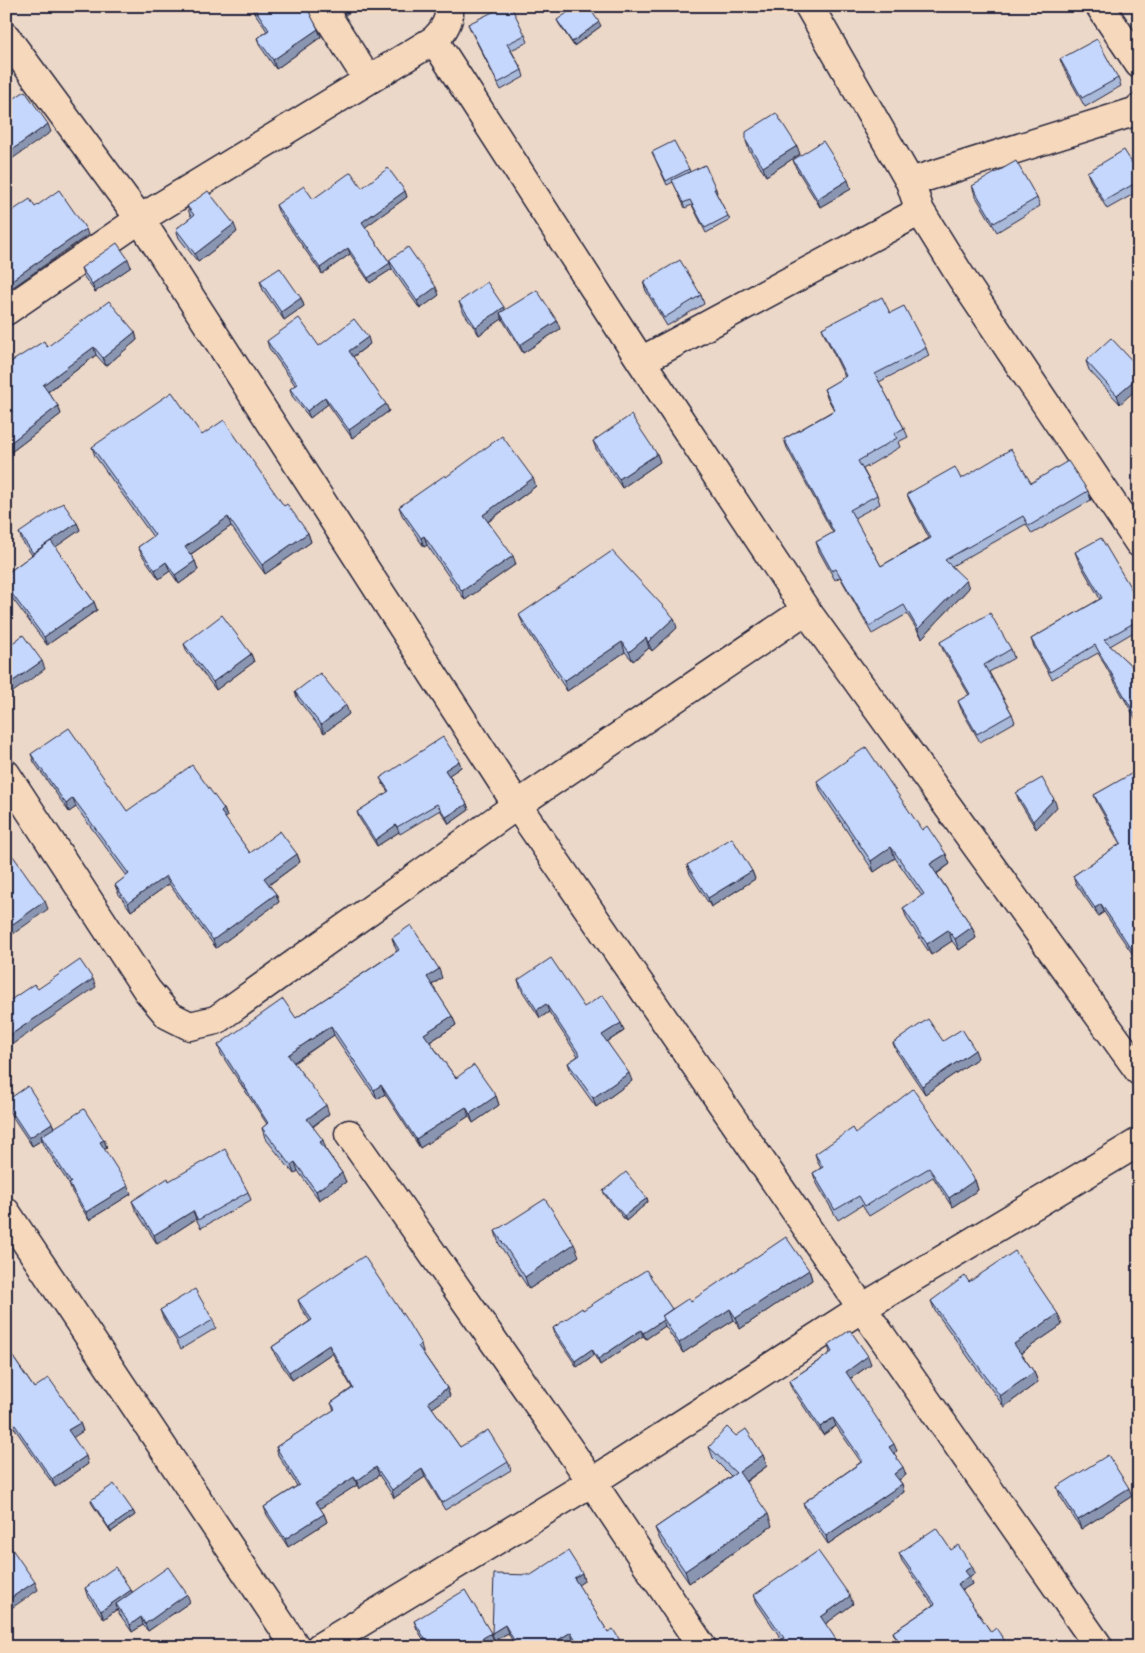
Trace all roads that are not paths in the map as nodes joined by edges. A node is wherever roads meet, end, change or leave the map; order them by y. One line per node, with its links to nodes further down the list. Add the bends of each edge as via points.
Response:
1 (321, 6): 8 (street)
2 (448, 6): 6 (street, via 450,11 445,26)
3 (808, 6): 10 (street)
4 (1100, 6): 7 (street)
5 (6, 37): 12 (street)
6 (434, 40): 8 (street); 14 (street)
7 (1139, 64)
8 (368, 80): 12 (street)
9 (1139, 108): 10 (street)
10 (910, 182): 11 (street)
11 (920, 211): 14 (street); 15 (street)
12 (140, 219): 13 (street); 18 (street)
13 (6, 311)
14 (641, 361): 16 (street)
15 (1139, 543)
16 (806, 610): 18 (street); 19 (street)
17 (10, 788): 18 (street, via 147,990 168,1015 190,1026 216,1020)
18 (517, 806): 23 (street)
19 (1139, 1071)
20 (349, 1134): 24 (street)
21 (1139, 1142): 23 (street)
22 (6, 1212): 25 (street)
23 (862, 1308): 24 (street); 28 (street)
24 (592, 1482): 26 (street); 27 (street)
25 (296, 1647)
26 (320, 1647)
27 (702, 1647)
28 (1099, 1647)

